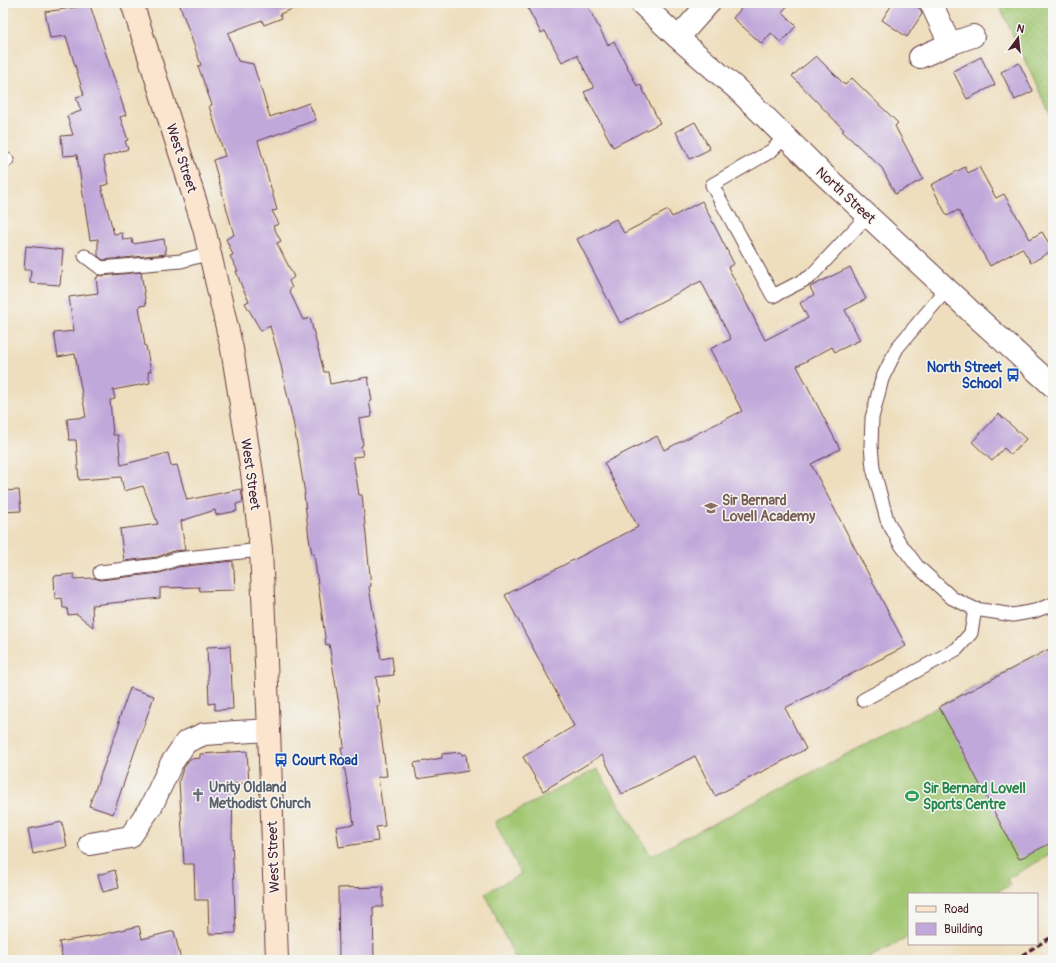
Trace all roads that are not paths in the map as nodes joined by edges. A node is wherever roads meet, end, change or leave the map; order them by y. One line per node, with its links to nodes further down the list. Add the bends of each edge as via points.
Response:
1 (132, 3): 11 (street, West Street)
2 (641, 3): 6 (street, North Street)
3 (709, 3): 6 (street)
4 (932, 3): 7 (street)
5 (973, 36): 7 (street)
6 (678, 38): 9 (street, North Street, via 737,89)
7 (950, 44): 8 (street)
8 (920, 57)
9 (785, 137): 10 (street, North Street); 10 (lane, via 771,151 712,185 773,296 810,277)
10 (868, 215): 13 (street, North Street)
11 (210, 253): 12 (lane, via 181,260 101,268); 15 (street, West Street, via 232,349 252,473)
12 (85, 256)
13 (947, 289): 14 (street, North Street); 18 (lane, via 897,348 882,379 872,418 871,446 879,494 887,520 899,542 917,566 952,598)
14 (1053, 386)
15 (261, 550): 16 (lane, via 176,559 159,565); 20 (street, West Street)
16 (100, 572)
17 (1052, 606): 18 (lane, via 1013,615)
18 (975, 609): 19 (lane, via 971,633 958,649)
19 (863, 700)
20 (269, 730): 21 (street, via 204,734 186,742 171,764 152,805 130,837); 22 (street, West Street)
21 (90, 844)
22 (276, 960)

